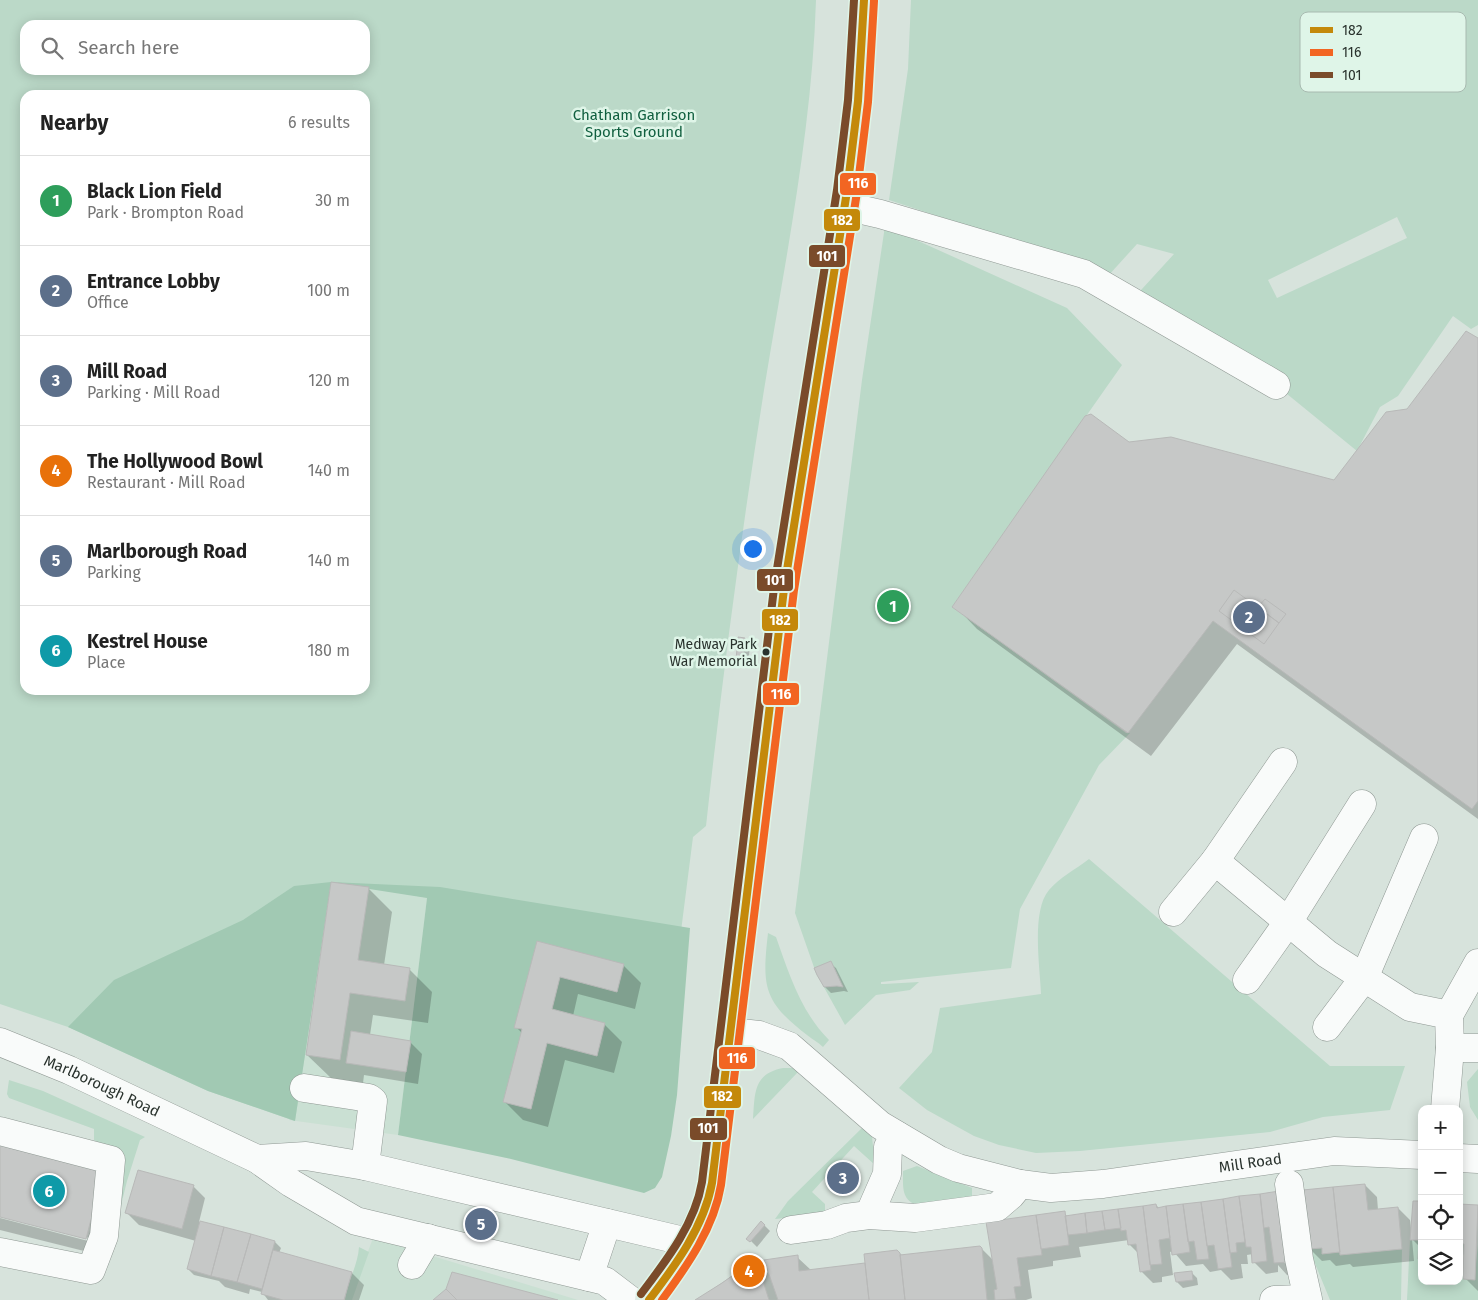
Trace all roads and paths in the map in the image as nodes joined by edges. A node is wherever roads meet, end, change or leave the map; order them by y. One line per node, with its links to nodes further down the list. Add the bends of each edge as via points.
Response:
1 (864, 0): 2 (main road, via 858,101)
2 (845, 206): 3 (street, via 1084,274); 15 (main road, via 784,589)
3 (1276, 385)
4 (1283, 762): 7 (street)
5 (1362, 804): 9 (street)
6 (1424, 838): 11 (street)
7 (1215, 861): 8 (street); 9 (street)
8 (1173, 912)
9 (1288, 922): 11 (street, via 1327,954); 12 (street)
10 (1478, 963): 13 (street)
11 (1364, 978): 13 (street, via 1410,1007); 14 (street)
12 (1247, 980)
13 (1449, 1015): 17 (street)
14 (1328, 1027)
15 (731, 1032): 22 (street, Mill Road, via 759,1035 789,1046 880,1125); 34 (main road, via 709,1196)
16 (0, 1043): 25 (street, Marlborough Road, via 68,1070)
17 (1450, 1048): 18 (street); 20 (street)
18 (1478, 1048)
19 (304, 1088): 27 (street, via 373,1101)
20 (1445, 1105)
21 (0, 1131): 35 (street, via 111,1160 104,1236 91,1270)
22 (896, 1135): 28 (street, Mill Road, via 958,1168); 30 (street, via 888,1147 887,1174)
23 (1418, 1155): 28 (street, Mill Road, via 1334,1150 1103,1184 1051,1188)
24 (1463, 1158): 26 (street)
25 (257, 1159): 27 (street, Marlborough Road, via 306,1156); 33 (street, Marlborough Road, via 346,1216)
26 (1478, 1159)
27 (365, 1166): 31 (street, Marlborough Road)
28 (1020, 1184): 30 (street, via 1012,1196 997,1207 915,1218)
29 (1289, 1184): 40 (street, via 1308,1298)
30 (869, 1215): 32 (street)
31 (607, 1223): 34 (street, Marlborough Road); 37 (street)
32 (791, 1230)
33 (428, 1238): 36 (street); 37 (street, Marlborough Road)
34 (688, 1242): 39 (main road)
35 (0, 1252)
36 (412, 1265)
37 (589, 1277): 38 (street, Marlborough Road, via 606,1281)
38 (630, 1300)
39 (649, 1300)
40 (1274, 1300)

